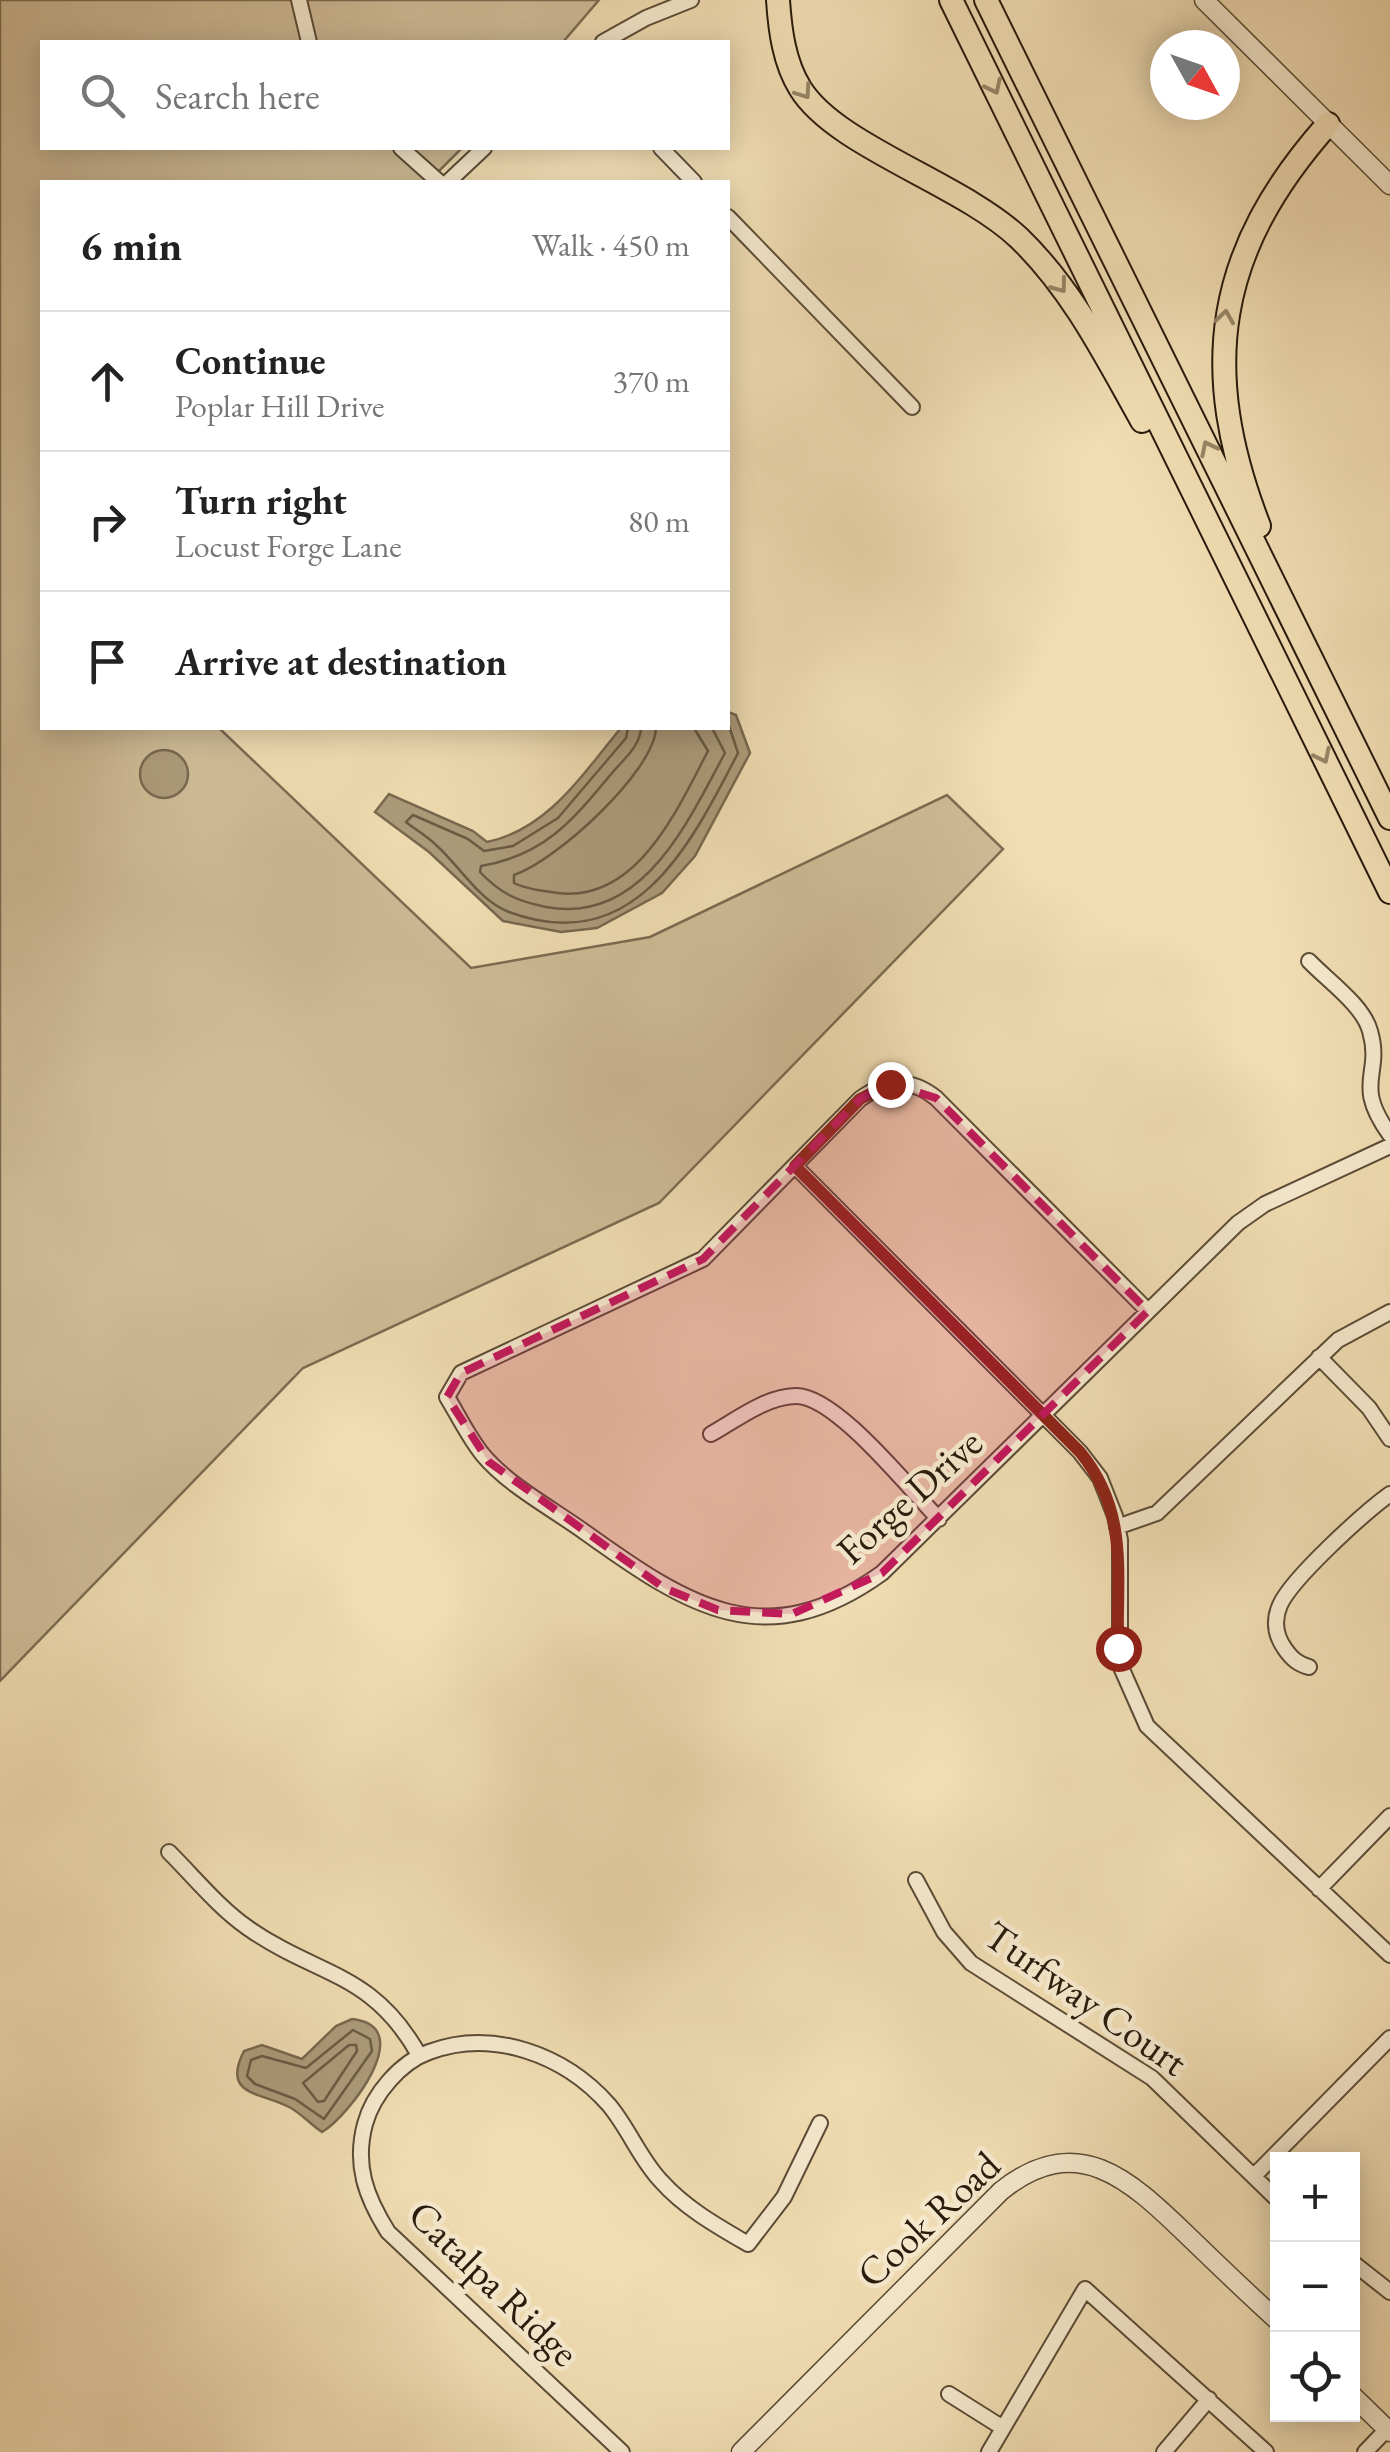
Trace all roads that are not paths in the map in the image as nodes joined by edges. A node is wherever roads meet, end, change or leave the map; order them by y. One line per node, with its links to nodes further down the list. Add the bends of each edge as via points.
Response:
1 (299, 0): 7 (street)
2 (691, 0): 8 (street)
3 (778, 0): 20 (highway, one-way to 20, via 789,66 821,114 972,200 1017,236 1061,286)
4 (951, 0): 20 (highway, one-way to 20)
5 (986, 0): 19 (highway, one-way to 5)
6 (1204, 0): 9 (street)
7 (309, 40)
8 (607, 40)
9 (1328, 124): 16 (street); 19 (highway, one-way to 9, via 1236,456 1222,349 1242,252 1278,187)
10 (403, 150): 13 (street)
11 (482, 150): 14 (street)
12 (663, 150): 15 (street)
13 (437, 180)
14 (450, 180)
15 (692, 180)
16 (1390, 186)
17 (730, 219): 18 (street)
18 (912, 407)
19 (1289, 614): 21 (highway)
20 (1300, 709): 22 (highway, one-way to 22)
21 (1390, 818)
22 (1390, 892)
23 (1308, 961): 24 (street, via 1366,1022 1373,1046 1368,1088)
24 (1390, 1135)
25 (1390, 1146): 27 (street, Forge Drive, via 1250,1213)
26 (795, 1166): 27 (street, via 874,1089 914,1085 936,1098); 30 (street); 34 (street, Forge Drive, via 702,1260 461,1373 447,1396 489,1462 664,1588 710,1608 768,1616 824,1606 882,1573)
27 (1148, 1311): 30 (street, Forge Drive)
28 (1390, 1312): 29 (street)
29 (1318, 1357): 32 (street); 35 (street, via 1164,1508)
30 (1044, 1415): 34 (street, Forge Drive); 35 (street, via 1100,1478)
31 (711, 1434): 34 (street, via 774,1400 816,1400)
32 (1390, 1439)
33 (1390, 1494): 36 (street, via 1280,1605 1280,1642)
34 (939, 1519)
35 (1117, 1527): 40 (street, via 1118,1648 1134,1705 1163,1746)
36 (1309, 1667)
37 (1390, 1816): 40 (street)
38 (169, 1852): 43 (street, via 248,1928 364,1988 400,2021)
39 (916, 1880): 45 (street, Turfway Court, via 944,1932 972,1963 1152,2078)
40 (1318, 1889): 41 (street)
41 (1390, 1955)
42 (1390, 2038): 45 (street)
43 (419, 2055): 44 (street, Catalpa Ridge, via 471,2041 501,2043 552,2062 610,2106 663,2184 748,2244 784,2197); 55 (street, Catalpa Ridge, via 395,2074 365,2124 360,2167 367,2199 388,2232 550,2382)
44 (820, 2124)
45 (1254, 2176): 46 (street, Turfway Court)
46 (1270, 2192)
47 (1360, 2268): 48 (street)
48 (1390, 2292)
49 (1270, 2314): 56 (street, Cook Road, via 1125,2180 1080,2163 1041,2166 1001,2191)
50 (949, 2394): 53 (street)
51 (1209, 2399): 53 (street, via 1085,2290); 59 (street); 60 (street)
52 (1360, 2402): 54 (street)
53 (1003, 2428): 58 (street)
54 (1389, 2429): 61 (street)
55 (605, 2445): 57 (street, Catalpa Ridge)
56 (751, 2449)
57 (622, 2452)
58 (989, 2452)
59 (1164, 2452)
60 (1266, 2452)
61 (1365, 2452)

